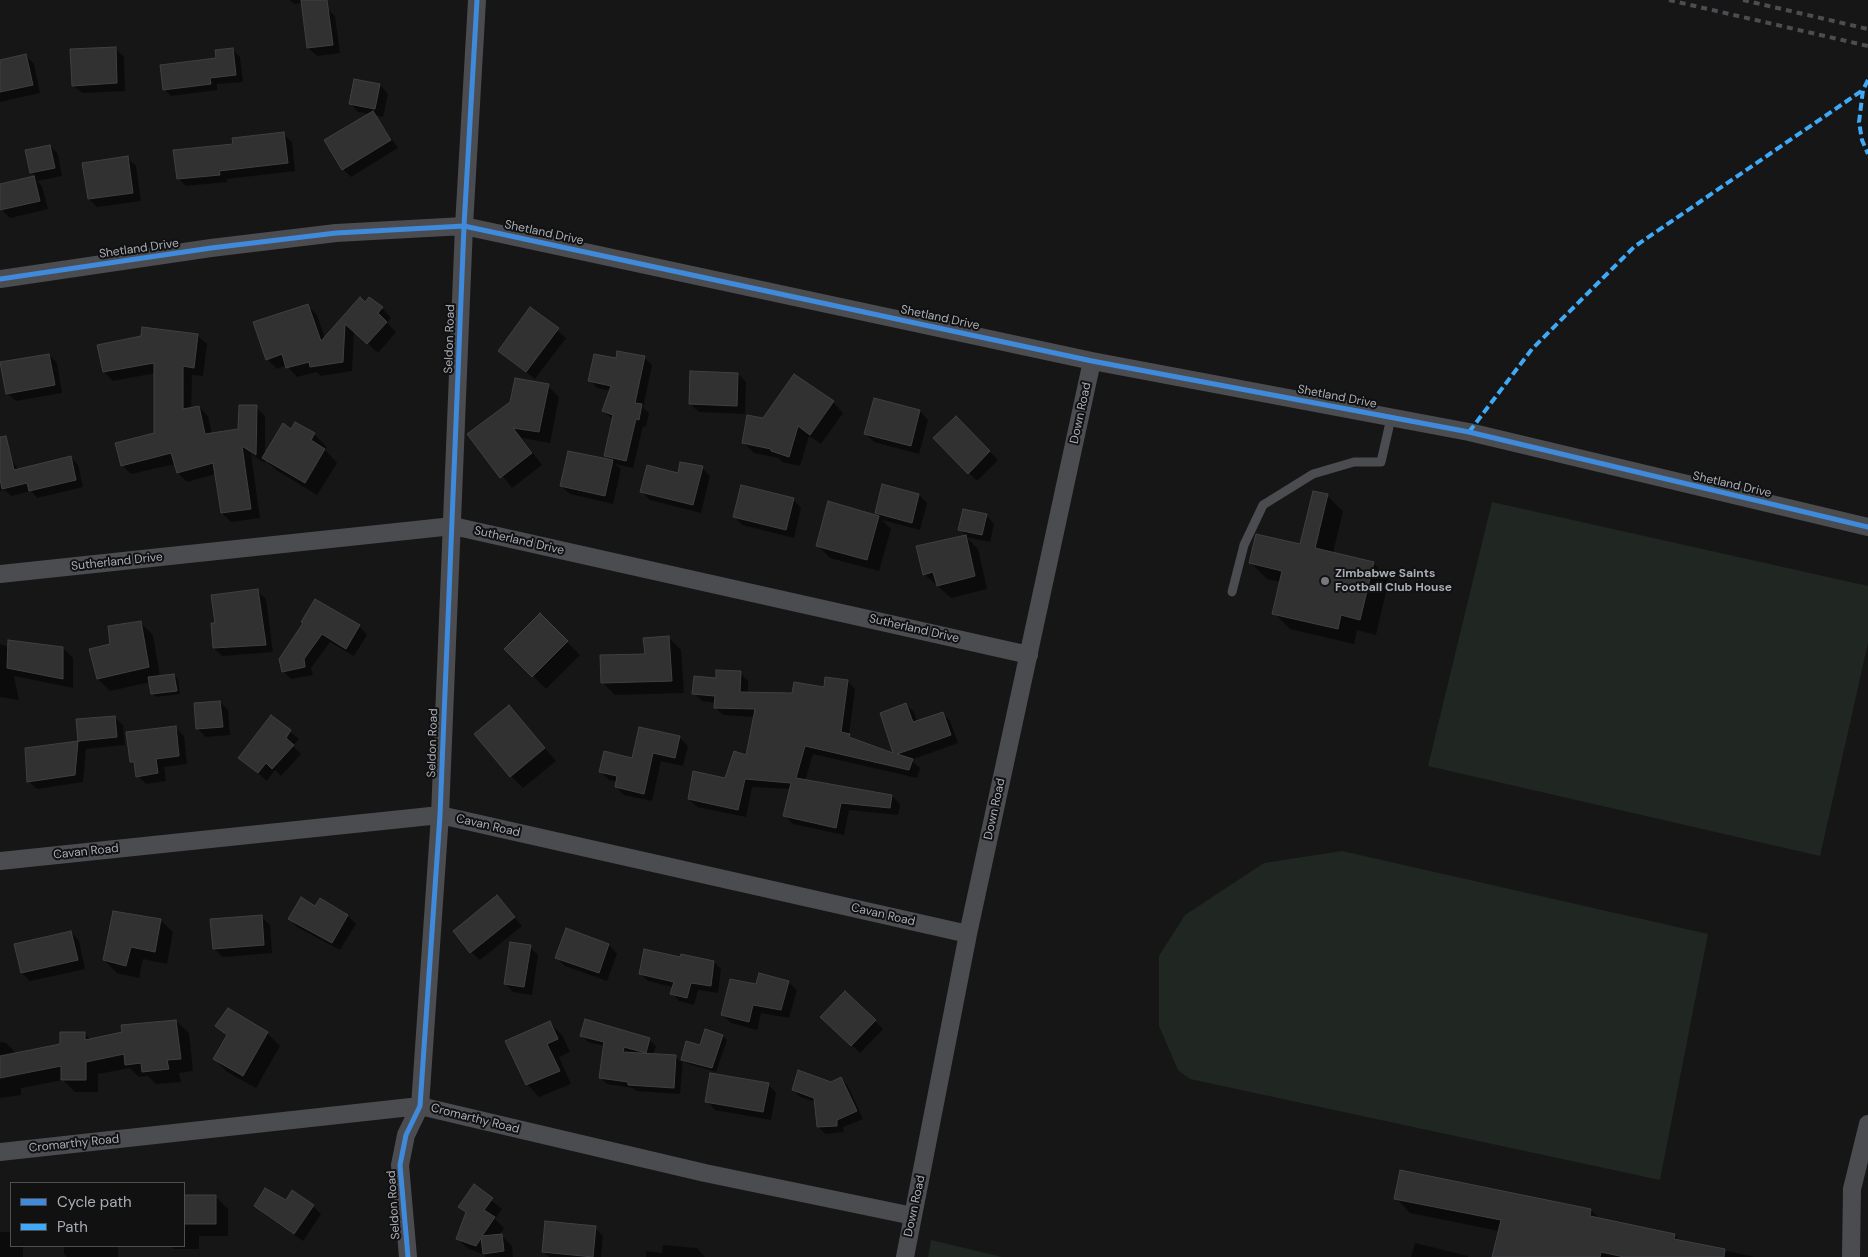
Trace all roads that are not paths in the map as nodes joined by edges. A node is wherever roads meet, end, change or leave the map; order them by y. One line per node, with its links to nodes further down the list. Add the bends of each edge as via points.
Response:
1 (477, 0): 2 (street, Seldon Road)
2 (464, 226): 3 (street, Shetland Drive, via 336,233); 4 (street, Shetland Drive); 6 (street, Seldon Road)
3 (0, 279)
4 (1092, 361): 5 (street, Shetland Drive); 10 (street, Down Road)
5 (1391, 418): 7 (street, Shetland Drive, via 1468,432); 9 (lane, via 1381,462 1354,462 1313,474 1262,505 1244,545)
6 (453, 526): 8 (street, Sutherland Drive); 10 (street, Sutherland Drive); 11 (street, Seldon Road)
7 (1868, 527)
8 (0, 574)
9 (1232, 592)
10 (1029, 655): 13 (street, Down Road)
11 (440, 815): 12 (street, Cavan Road); 13 (street, Cavan Road); 14 (street, Seldon Road)
12 (0, 861)
13 (968, 934): 17 (street, Down Road)
14 (420, 1106): 16 (street, Cromarthy Road); 17 (street, Cromarthy Road, via 705,1173); 18 (street, Seldon Road, via 406,1135 400,1165)
15 (1868, 1124): 20 (street, via 1852,1189)
16 (0, 1152)
17 (913, 1216): 19 (street, Down Road)
18 (408, 1257)
19 (905, 1257)
20 (1851, 1257)

